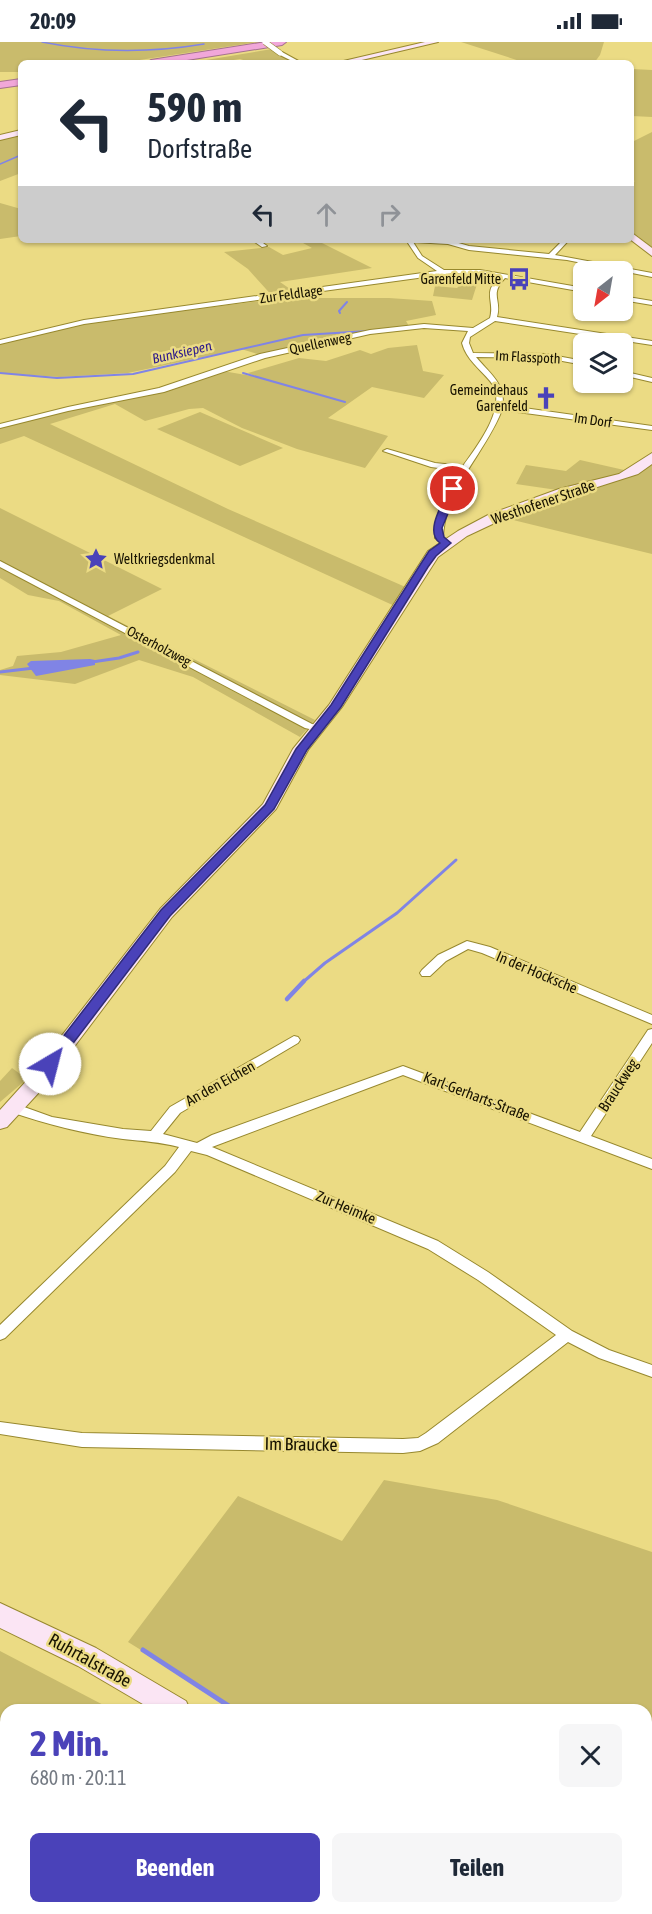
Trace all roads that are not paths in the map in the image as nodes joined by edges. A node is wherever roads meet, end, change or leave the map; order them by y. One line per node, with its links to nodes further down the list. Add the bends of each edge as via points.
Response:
1 (265, 42): 6 (street, bridge)
2 (435, 42): 7 (street)
3 (285, 43): 4 (highway); 5 (highway)
4 (171, 60)
5 (190, 60)
6 (295, 60)
7 (353, 60)
8 (18, 81): 9 (highway)
9 (0, 83)
10 (18, 133): 11 (street)
11 (0, 138)
12 (634, 238): 18 (street)
13 (260, 243): 17 (street)
14 (411, 243): 20 (street, via 420,257)
15 (452, 243): 19 (street)
16 (564, 243): 19 (street)
17 (264, 246)
18 (652, 253)
19 (551, 256): 21 (street)
20 (442, 273): 22 (street, Zur Feldlage, via 468,271); 28 (street, Zur Feldlage, via 84,322)
21 (652, 274)
22 (504, 276): 23 (street, Zur Feldlage); 26 (street, via 492,289 496,311)
23 (573, 288)
24 (633, 299): 25 (street)
25 (652, 303)
26 (493, 319): 27 (street); 29 (street)
27 (473, 330): 30 (street, via 465,339); 35 (street, Quellenweg, via 424,326 370,332 264,356 171,387)
28 (0, 342)
29 (652, 343)
30 (471, 356): 31 (street, Im Flasspoth, via 546,356); 34 (street, via 494,380 500,393)
31 (573, 361)
32 (633, 376): 33 (street)
33 (652, 380)
34 (499, 407): 36 (street, Im Dorf); 39 (street, via 496,422)
35 (0, 426)
36 (652, 428)
37 (387, 451): 39 (street, via 434,465)
38 (652, 457): 40 (street, Westhofener Straße, via 633,472 526,504)
39 (465, 469): 40 (street, via 439,522 439,538)
40 (446, 543): 42 (street, Westhofener Straße, via 423,567 353,680)
41 (0, 564): 42 (street, Osterholzweg)
42 (318, 728): 47 (street, Westhofener Straße, via 301,749 270,806 165,913)
43 (426, 973): 44 (street, In der Hocksche, via 442,958 467,945)
44 (652, 1020)
45 (652, 1033): 50 (street, Brauckweg)
46 (294, 1040): 49 (street, An den Eichen, via 180,1106)
47 (14, 1108): 48 (street, Westhofener Straße); 49 (street, Zur Heimke, via 51,1121)
48 (0, 1122)
49 (154, 1136): 51 (street, Zur Heimke)
50 (583, 1138): 51 (street, Karl-Gerharts-Straße, via 403,1070); 52 (street, Karl-Gerharts-Straße)
51 (194, 1146): 53 (street); 54 (street, Zur Heimke, via 433,1245)
52 (652, 1164)
53 (0, 1334)
54 (567, 1335): 55 (street, Zur Heimke, via 604,1354); 56 (street, Im Braucke, via 420,1444 82,1440)
55 (652, 1371)
56 (0, 1428)
57 (0, 1615): 58 (street, Ruhrtalstraße, via 87,1657)
58 (167, 1704)

